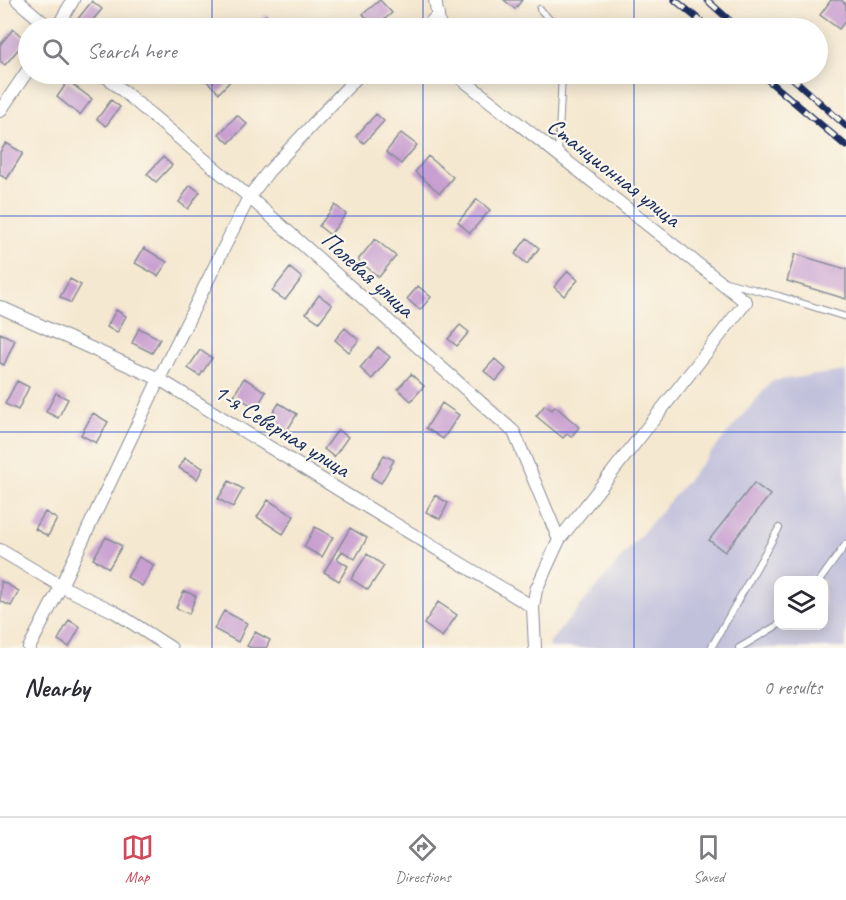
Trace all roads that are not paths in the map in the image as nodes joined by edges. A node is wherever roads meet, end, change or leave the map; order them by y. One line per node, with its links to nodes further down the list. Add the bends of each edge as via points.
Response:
1 (16, 0): 6 (street)
2 (73, 0): 7 (street)
3 (435, 0): 5 (street)
4 (540, 9): 10 (lane)
5 (438, 15): 8 (street); 9 (street)
6 (38, 18)
7 (63, 18)
8 (435, 18)
9 (438, 18)
10 (548, 18)
11 (18, 84): 16 (street)
12 (115, 84): 18 (street, Полевая улица)
13 (351, 84): 18 (street)
14 (468, 84): 17 (street, Станционная улица)
15 (562, 84): 17 (lane)
16 (0, 111)
17 (558, 154): 19 (street, Станционная улица)
18 (249, 197): 22 (street); 24 (street, Полевая улица, via 514,432)
19 (718, 280): 21 (lane); 24 (street, Станционная улица, via 746,302)
20 (0, 307): 22 (street, 1-я Северная улица)
21 (846, 317)
22 (159, 379): 28 (street); 29 (street, 1-я Северная улица)
23 (779, 528): 34 (lane)
24 (559, 540): 29 (street, via 536,590)
25 (846, 544): 27 (lane)
26 (0, 550): 28 (street)
27 (823, 576)
28 (61, 586): 31 (street); 32 (street, via 115,612)
29 (533, 607): 33 (street)
30 (774, 627): 35 (lane)
31 (29, 648)
32 (171, 648)
33 (535, 648)
34 (711, 648)
35 (739, 648)

